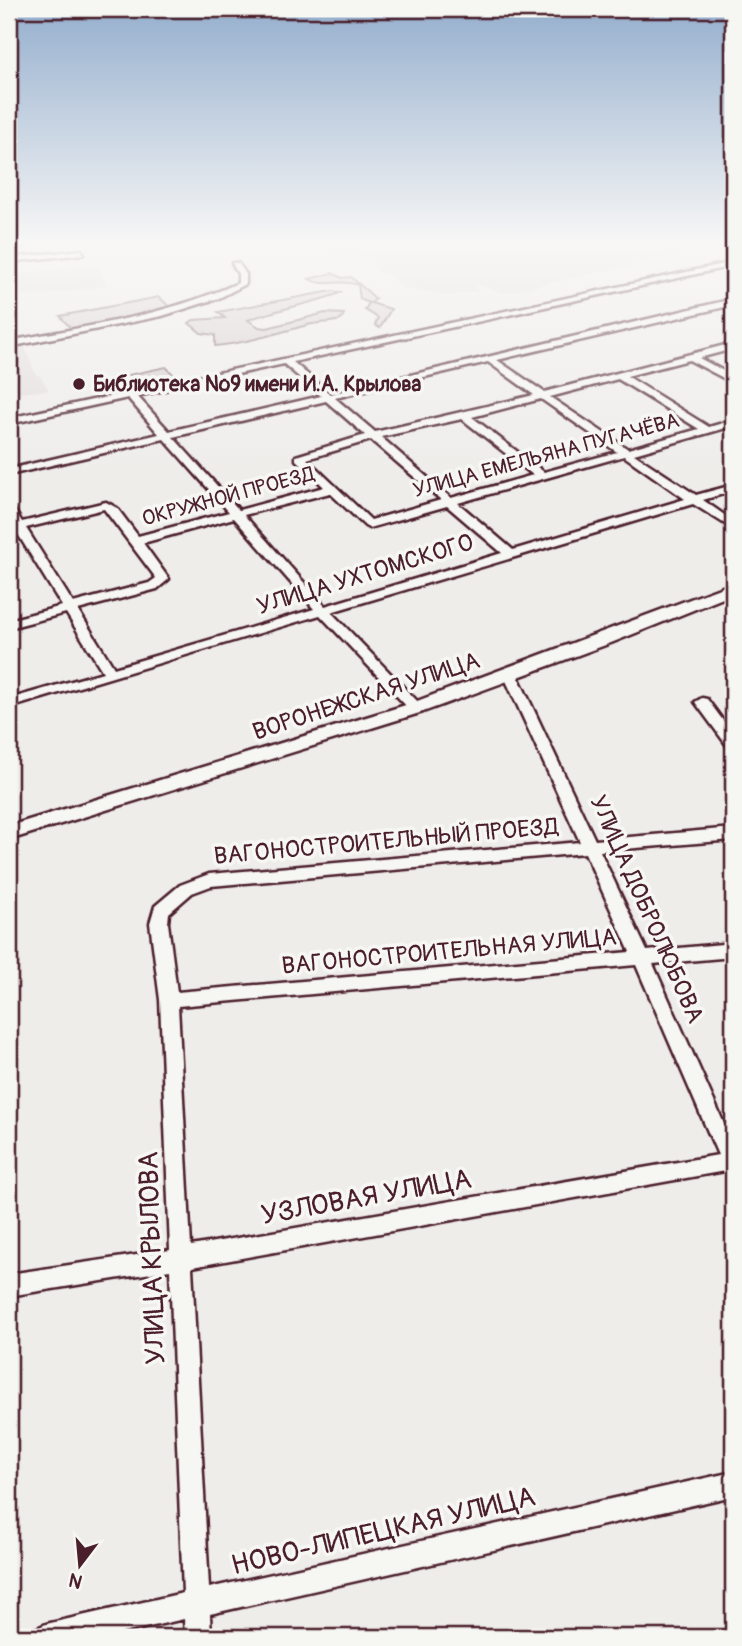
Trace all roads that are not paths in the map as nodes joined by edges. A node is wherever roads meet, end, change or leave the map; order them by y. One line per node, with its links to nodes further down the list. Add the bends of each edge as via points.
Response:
1 (117, 322): 4 (street)
2 (463, 322): 8 (street)
3 (648, 322): 7 (street)
4 (9, 344)
5 (733, 346): 6 (street)
6 (692, 358): 9 (street); 10 (street)
7 (489, 359): 12 (street); 13 (street)
8 (285, 360): 11 (street); 13 (street)
9 (618, 375): 12 (street); 17 (street)
10 (733, 380)
11 (130, 394): 15 (street); 18 (street)
12 (540, 394): 14 (street); 20 (street)
13 (329, 397): 18 (street); 19 (street)
14 (464, 416): 19 (street); 22 (street)
15 (9, 421)
16 (733, 423): 17 (street, УЛИЦА ЕМЕЛЬЯНА ПУГАЧЁВА)
17 (707, 430): 20 (street, УЛИЦА ЕМЕЛЬЯНА ПУГАЧЁВА)
18 (165, 435): 21 (street); 28 (street)
19 (372, 436): 24 (street, via 300,458); 26 (street)
20 (627, 454): 22 (street, УЛИЦА ЕМЕЛЬЯНА ПУГАЧЁВА); 25 (street)
21 (9, 471)
22 (543, 477): 26 (street, УЛИЦА ЕМЕЛЬЯНА ПУГАЧЁВА)
23 (733, 488): 25 (street, УЛИЦА УХТОМСКОГО)
24 (330, 489): 26 (street, УЛИЦА ЕМЕЛЬЯНА ПУГАЧЁВА, via 369,524); 28 (street, ОКРУЖНОЙ ПРОЕЗД)
25 (694, 499): 29 (street); 32 (street, УЛИЦА УХТОМСКОГО)
26 (449, 502): 32 (street)
27 (9, 510): 30 (street)
28 (236, 514): 31 (street, ОКРУЖНОЙ ПРОЕЗД); 35 (street)
29 (733, 526)
30 (14, 528): 31 (street, ОКРУЖНОЙ ПРОЕЗД, via 106,505); 34 (street)
31 (135, 541): 34 (street, ОКРУЖНОЙ ПРОЕЗД, via 162,575 161,582)
32 (510, 554): 35 (street, УЛИЦА УХТОМСКОГО)
33 (733, 588): 38 (street, ВОРОНЕЖСКАЯ УЛИЦА)
34 (69, 609): 36 (street, ОКРУЖНОЙ ПРОЕЗД); 37 (street)
35 (322, 610): 37 (street, УЛИЦА УХТОМСКОГО); 41 (street)
36 (9, 624)
37 (111, 674): 40 (street, УЛИЦА УХТОМСКОГО)
38 (510, 674): 41 (street, ВОРОНЕЖСКАЯ УЛИЦА); 45 (street, УЛИЦА ДОБРОЛЮБОВА)
39 (702, 702): 42 (street)
40 (9, 704)
41 (416, 708): 43 (street, ВОРОНЕЖСКАЯ УЛИЦА)
42 (733, 744)
43 (9, 833)
44 (733, 834): 45 (street, ВАГОНОСТРОИТЕЛЬНЫЙ ПРОЕЗД)
45 (591, 848): 46 (street, ВАГОНОСТРОИТЕЛЬНЫЙ ПРОЕЗД, via 209,880); 48 (street, УЛИЦА ДОБРОЛЮБОВА)
46 (186, 888): 49 (street, УЛИЦА КРЫЛОВА, via 161,910 159,923)
47 (733, 950): 48 (street, ВАГОНОСТРОИТЕЛЬНАЯ УЛИЦА)
48 (642, 958): 49 (street, ВАГОНОСТРОИТЕЛЬНАЯ УЛИЦА); 50 (street, УЛИЦА ДОБРОЛЮБОВА)
49 (169, 1000): 51 (street, УЛИЦА КРЫЛОВА)
50 (733, 1163): 51 (street, УЗЛОВАЯ УЛИЦА)
51 (182, 1258): 52 (street, УЗЛОВАЯ УЛИЦА); 54 (street, УЛИЦА КРЫЛОВА)
52 (9, 1285)
53 (733, 1484): 54 (street, НОВО-ЛИПЕЦКАЯ УЛИЦА)
54 (195, 1605): 55 (street, НОВО-ЛИПЕЦКАЯ УЛИЦА); 56 (street, УЛИЦА КРЫЛОВА)
55 (46, 1637)
56 (198, 1637)

